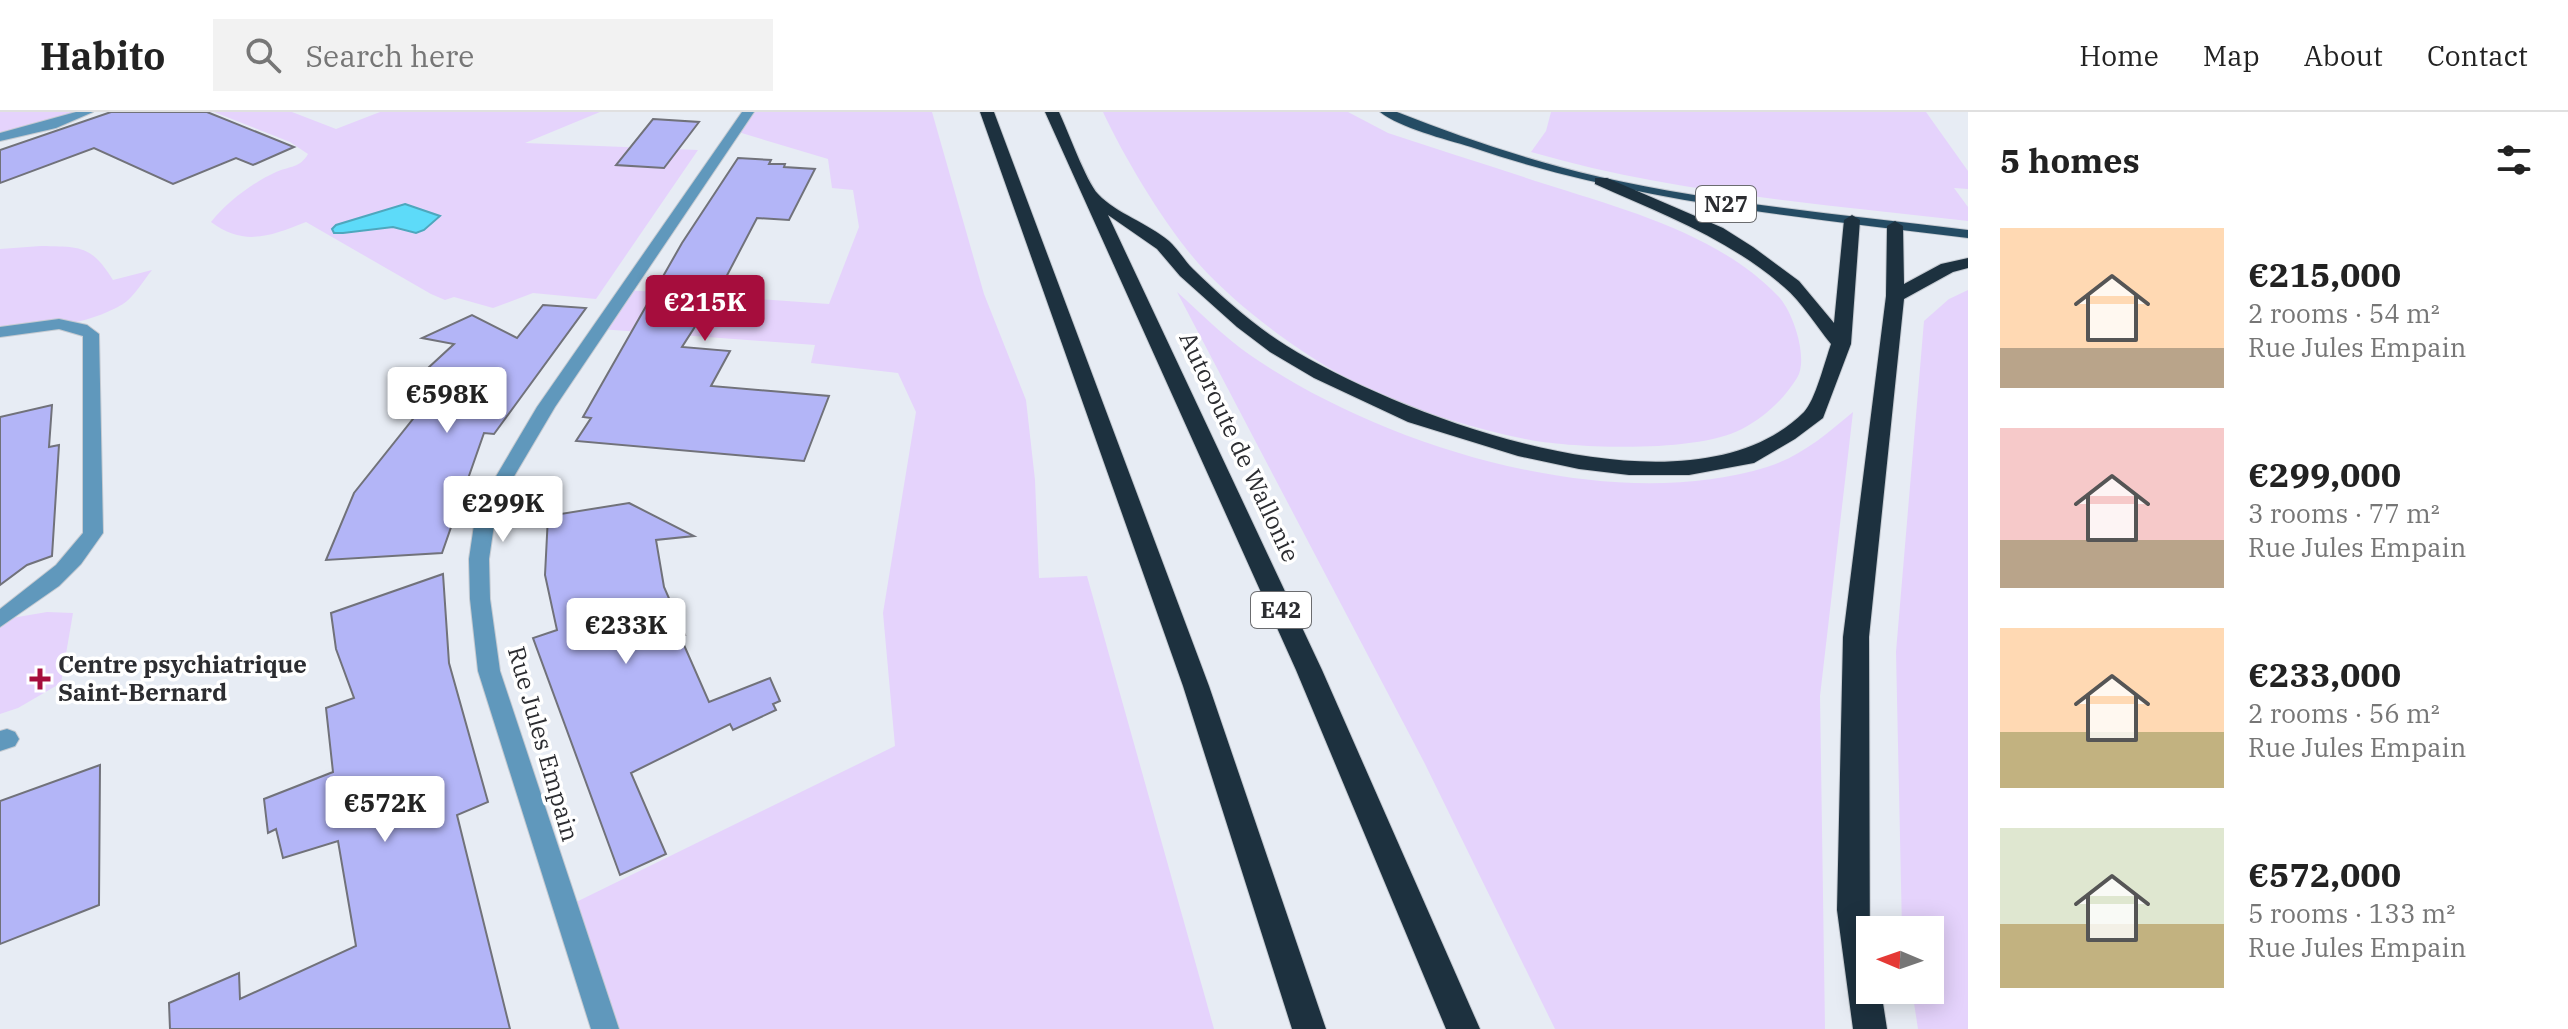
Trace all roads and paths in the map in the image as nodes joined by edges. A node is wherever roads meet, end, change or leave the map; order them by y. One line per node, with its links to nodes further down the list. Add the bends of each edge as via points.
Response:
1 (87, 112): 6 (street)
2 (748, 112): 17 (street, Rue Jules Empain, via 546,407 494,495 484,525 479,559 489,671)
3 (987, 112): 18 (highway, via 1196,686)
4 (1052, 112): 8 (highway, Autoroute de Wallonie / E42)
5 (1386, 112): 7 (main road, N27, via 1487,149)
6 (0, 137)
7 (1601, 181): 9 (main road, N27); 15 (highway, via 1717,232 1747,251 1793,285)
8 (1089, 195): 15 (highway, via 1163,245 1244,323 1321,374 1415,417 1579,462 1689,468 1746,458 1816,413); 19 (highway, Autoroute de Wallonie / E42, via 1309,670)
9 (1852, 220): 10 (main road, N27); 15 (highway)
10 (1895, 226): 11 (main road, N27); 13 (highway)
11 (1968, 234)
12 (1968, 263): 13 (highway, via 1947,268)
13 (1895, 296): 20 (highway, via 1856,637 1853,910)
14 (0, 332): 16 (street, via 68,325 91,334 93,533 62,573)
15 (1841, 344)
16 (0, 619)
17 (605, 1029)
18 (1309, 1029)
19 (1463, 1029)
20 (1870, 1029)

